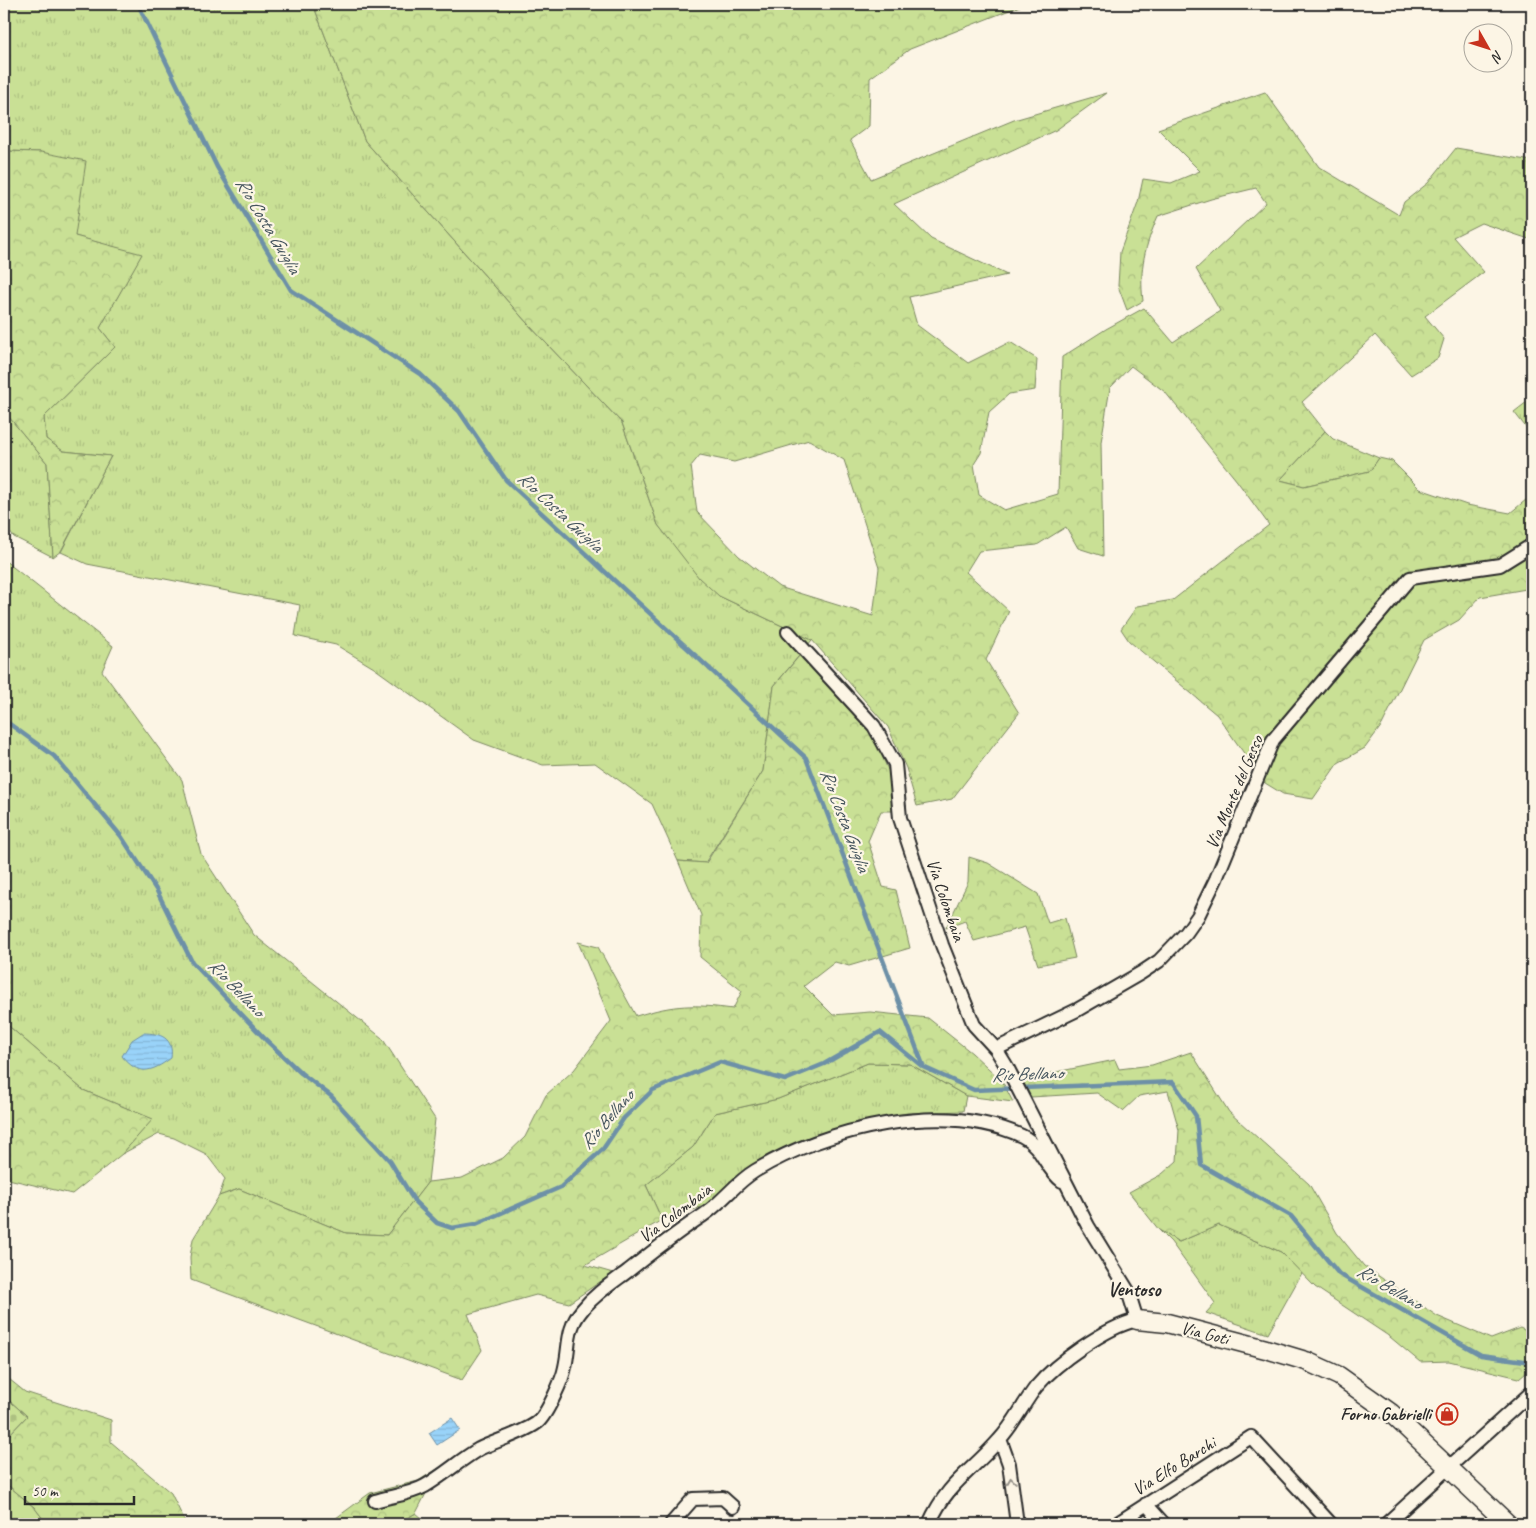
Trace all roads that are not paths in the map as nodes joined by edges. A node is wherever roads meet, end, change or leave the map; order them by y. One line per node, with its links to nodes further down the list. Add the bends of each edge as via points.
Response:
1 (1532, 545): 3 (street, Via Monte del Gesso, via 1500,565 1410,578 1273,740 1216,879 1186,933 1159,961 1141,973 1077,1010)
2 (788, 632): 3 (street, Via Colombaia, via 874,726 895,764 900,818 942,946 974,1025)
3 (996, 1049): 4 (street, Via Colombaia)
4 (1070, 1187): 5 (street, Via Colombaia, via 1088,1226 1128,1291); 9 (street, Via Colombaia, via 1053,1173 1039,1150 1023,1137 967,1120 905,1121 857,1130 802,1148 753,1172 711,1210 593,1298 571,1328 566,1368 538,1422 478,1450 424,1487)
5 (1137, 1320): 7 (street, Via Goti, via 1106,1333 1050,1373 1033,1391); 8 (street, Via Goti, via 1167,1323 1266,1348 1331,1372 1391,1413)
6 (1532, 1392): 8 (street)
7 (1000, 1439): 13 (street, Via Goti, via 957,1480 938,1504); 14 (street, one-way to 7, via 1009,1464)
8 (1449, 1467): 18 (street); 19 (street, Via Goti)
9 (375, 1501)
10 (1146, 1504): 15 (street, Via Elfo Barchi); 16 (street); 17 (street, Via Elfo Barchi, via 1251,1437)
11 (733, 1507): 12 (street, via 723,1498 693,1499)
12 (671, 1524)
13 (929, 1524)
14 (1017, 1524)
15 (1116, 1524)
16 (1164, 1524)
17 (1331, 1524)
18 (1386, 1524)
19 (1508, 1524)

